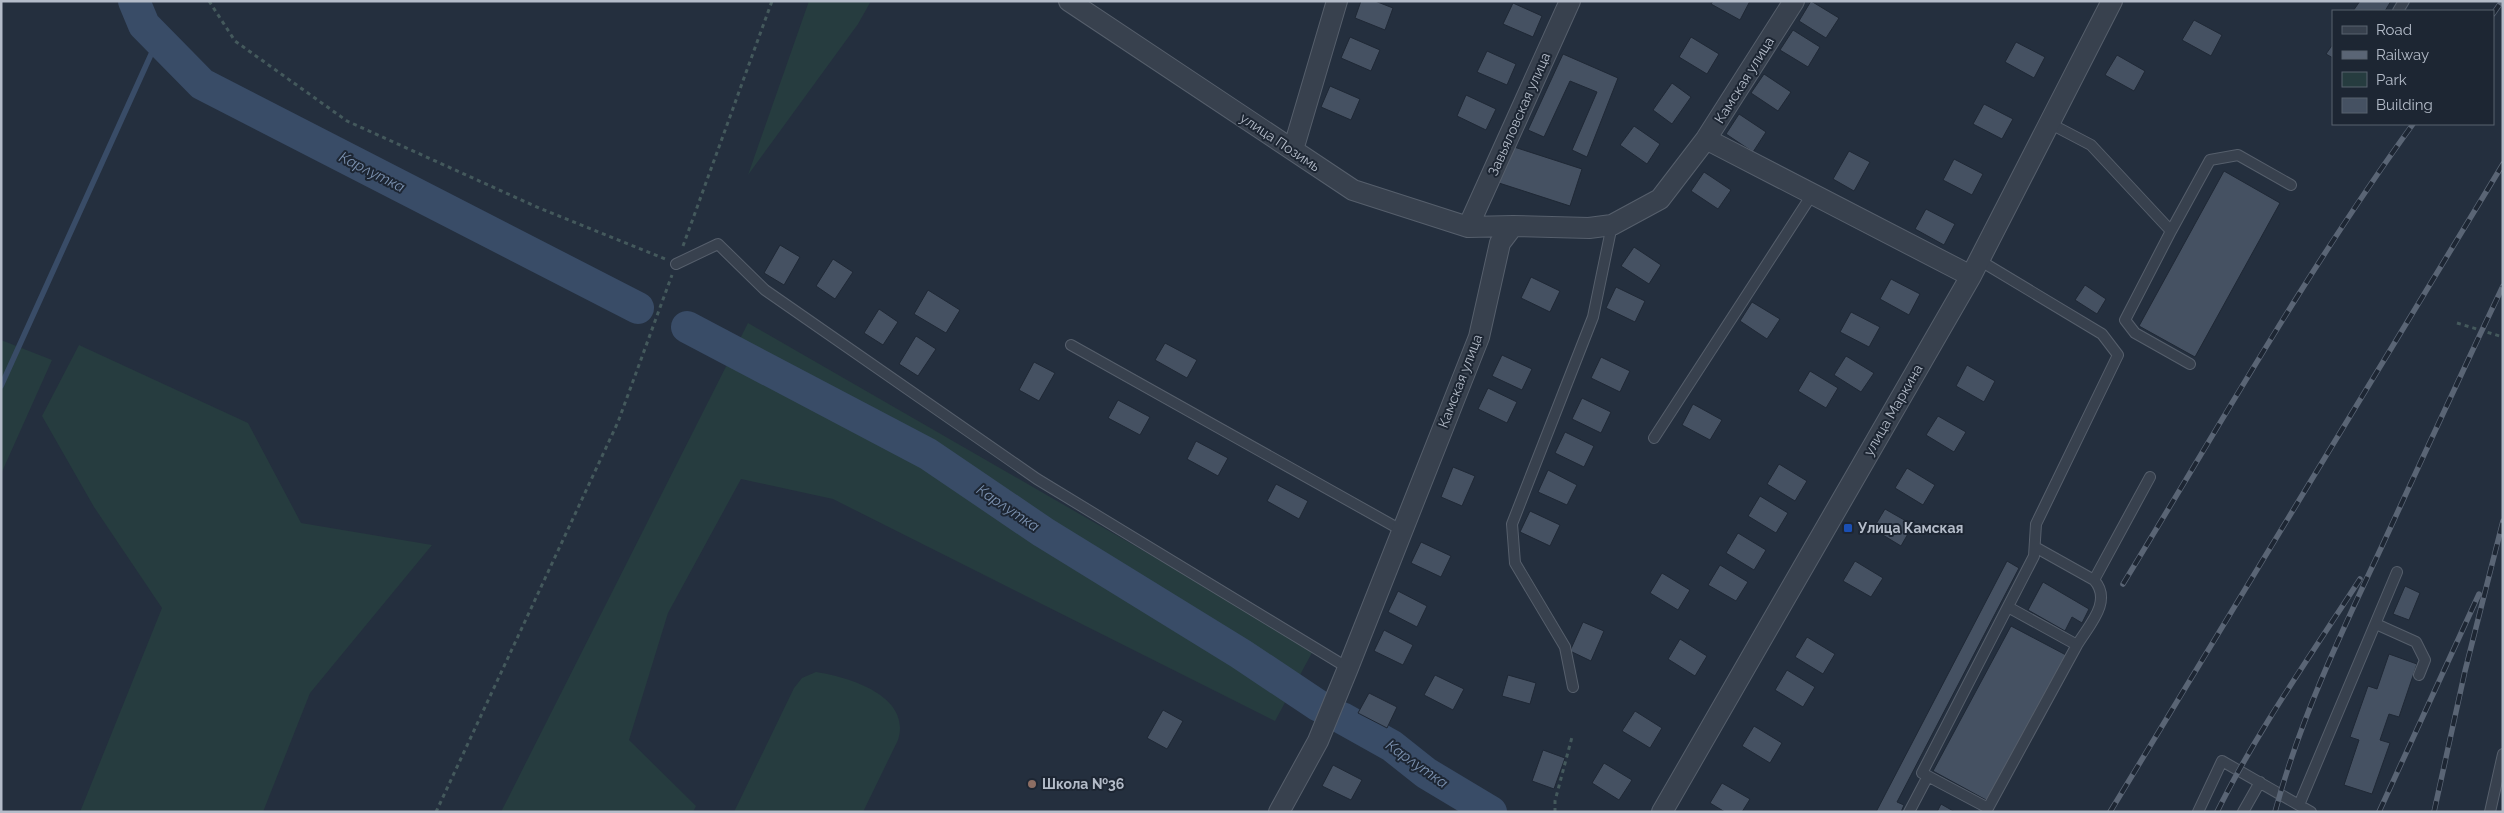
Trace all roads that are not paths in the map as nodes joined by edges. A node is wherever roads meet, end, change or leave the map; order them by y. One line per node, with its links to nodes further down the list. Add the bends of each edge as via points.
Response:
1 (1069, 1): 8 (street, улица Позимь)
2 (1337, 1): 8 (street)
3 (1570, 1): 13 (street, Завьяловская улица)
4 (1794, 1): 7 (street, Камская улица)
5 (2112, 1): 6 (street, улица Маркина)
6 (2049, 123): 14 (lane, via 2092,145); 16 (street, улица Маркина)
7 (1706, 140): 10 (street); 11 (street, Камская улица, via 1660,199)
8 (1293, 150): 13 (street, улица Позимь, via 1353,190)
9 (2291, 184): 14 (lane, via 2238,155 2210,160)
10 (1813, 193): 16 (street); 19 (lane)
11 (1612, 225): 12 (street, Камская улица, via 1589,228); 30 (lane, via 1593,317 1512,524 1515,563 1565,647)
12 (1513, 226): 13 (street, улица Позимь); 21 (street, Камская улица, via 1500,243 1478,337)
13 (1468, 227)
14 (2171, 231): 18 (lane, via 2125,320 2135,333)
15 (676, 264): 28 (lane, via 718,244 766,290 1037,479)
16 (1975, 268): 22 (lane, via 2102,334 2118,355 2036,524); 36 (street, улица Маркина)
17 (1071, 345): 21 (lane)
18 (2190, 364)
19 (1654, 438)
20 (2150, 477): 24 (lane)
21 (1401, 530): 28 (street, Камская улица)
22 (2035, 547): 24 (lane); 25 (lane, via 2034,556)
23 (2398, 572): 26 (lane)
24 (2094, 580): 27 (lane, via 2100,587 2103,602)
25 (2008, 607): 27 (lane); 32 (lane, via 1922,773)
26 (2376, 624): 29 (lane, via 2416,642 2425,660); 34 (lane)
27 (2077, 645): 32 (lane, via 1988,808)
28 (1348, 668): 35 (street, Камская улица, via 1318,741)
29 (2419, 676)
30 (1572, 687)
31 (2503, 754): 41 (lane)
32 (1928, 776): 37 (lane)
33 (2260, 782): 34 (lane); 38 (lane, via 2222,761); 39 (lane)
34 (2299, 805): 40 (lane)
35 (1279, 812)
36 (1662, 812)
37 (1910, 812)
38 (2198, 812)
39 (2243, 812)
40 (2311, 812)
41 (2490, 812)

